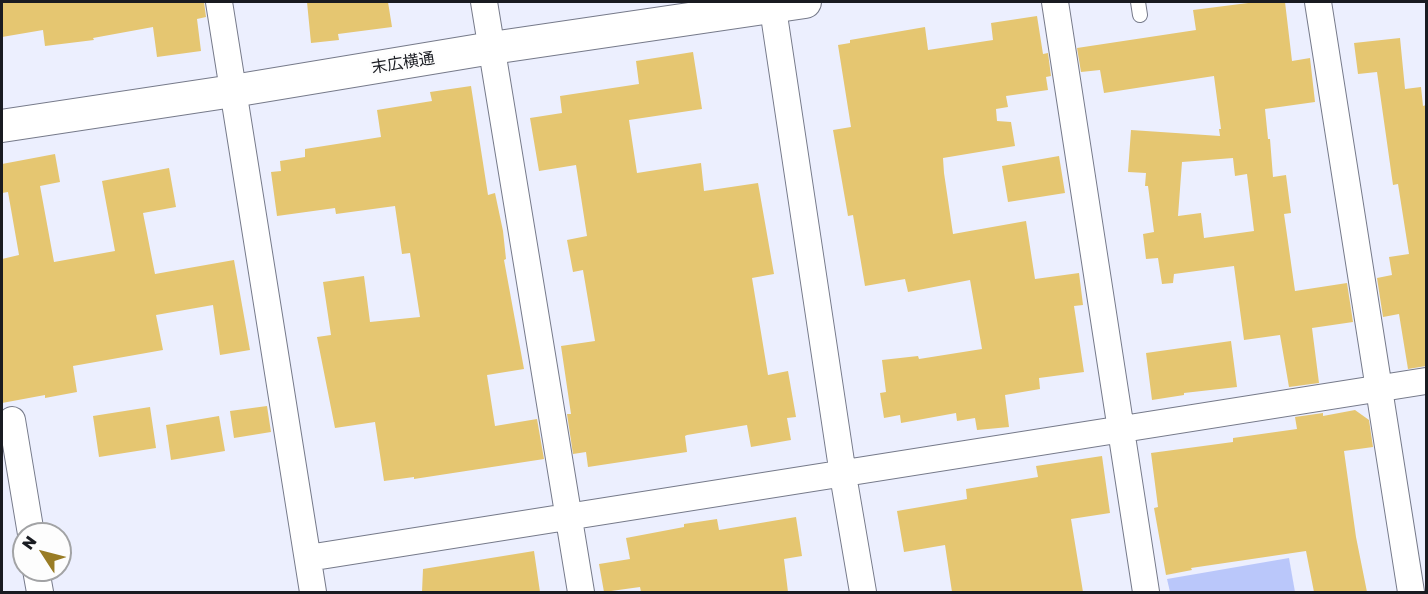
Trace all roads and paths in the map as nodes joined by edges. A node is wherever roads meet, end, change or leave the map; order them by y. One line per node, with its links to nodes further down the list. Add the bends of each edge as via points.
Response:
1 (219, 2): 8 (street)
2 (484, 2): 7 (street)
3 (805, 2): 6 (street, 末広横通)
4 (1055, 2): 13 (street)
5 (1318, 2): 11 (street)
6 (773, 4): 7 (street, 末広横通); 14 (street)
7 (492, 48): 8 (street, 末広横通); 15 (street)
8 (233, 91): 9 (street, 末広横通); 17 (street)
9 (2, 126)
10 (1426, 381): 11 (street)
11 (1378, 389): 13 (street); 22 (street)
12 (12, 420): 16 (street)
13 (1120, 430): 14 (street); 21 (street)
14 (843, 475): 15 (street); 20 (street)
15 (569, 518): 17 (street); 19 (street)
16 (28, 522)
17 (308, 558): 18 (street)
18 (313, 592)
19 (580, 592)
20 (863, 592)
21 (1146, 592)
22 (1411, 592)

